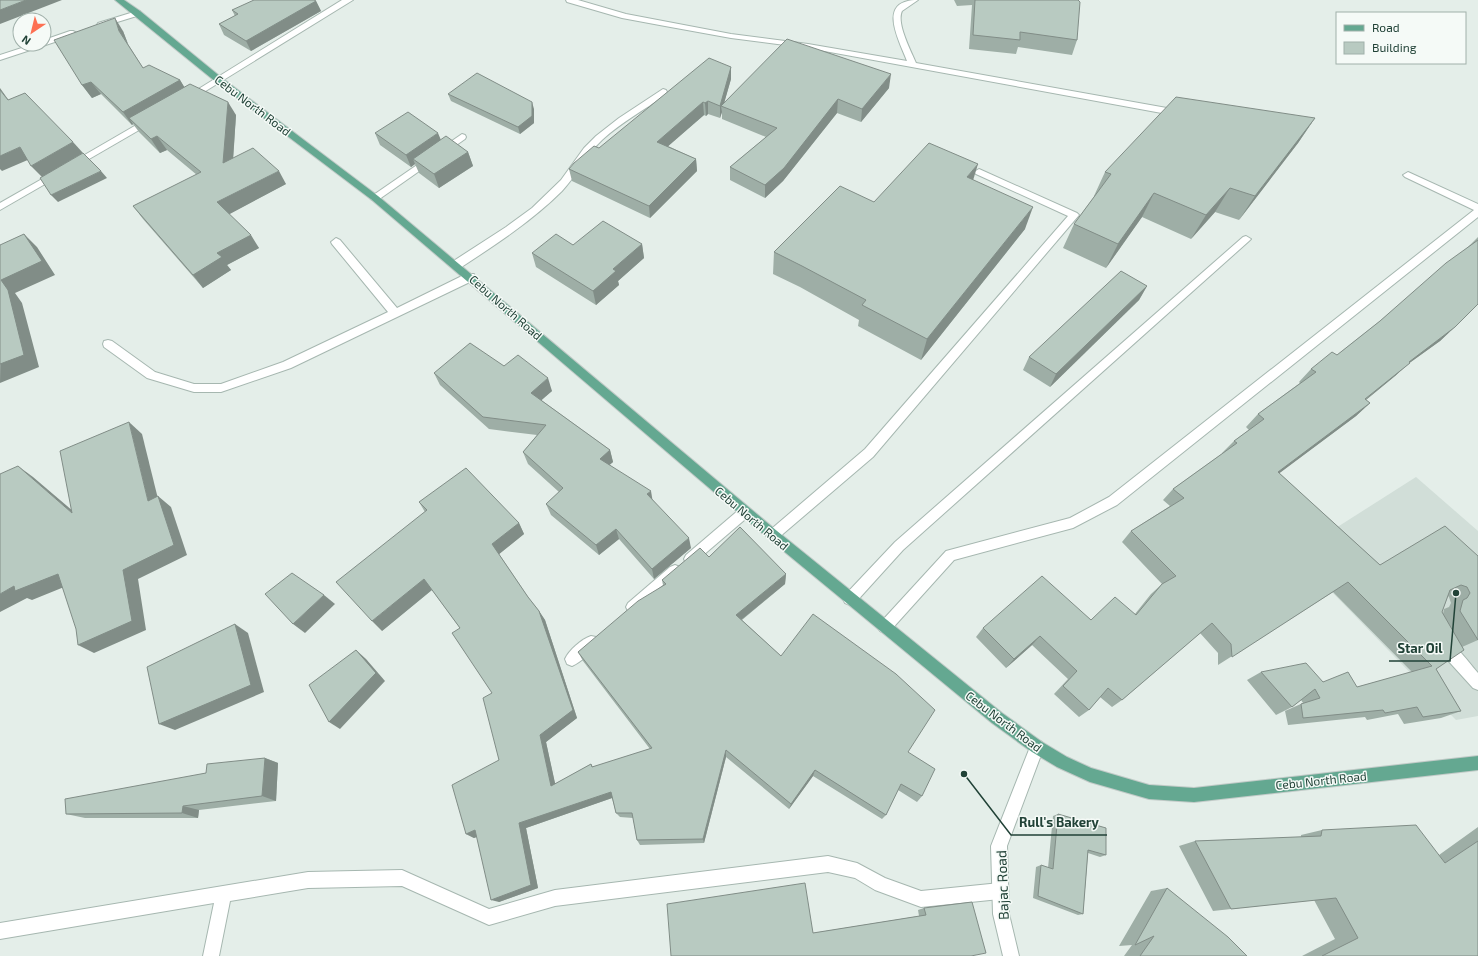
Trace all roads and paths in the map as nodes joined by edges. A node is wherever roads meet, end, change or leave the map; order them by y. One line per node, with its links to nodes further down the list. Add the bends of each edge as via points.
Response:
1 (119, 0): 5 (main road, Cebu North Road)
2 (350, 0): 12 (street, via 339,4)
3 (570, 0): 11 (street, via 625,16 666,24 808,46)
4 (914, 0): 11 (street, via 897,13 896,21)
5 (137, 12): 6 (street); 12 (main road, Cebu North Road)
6 (95, 26)
7 (81, 31): 8 (street)
8 (52, 41)
9 (18, 52): 10 (street)
10 (0, 58)
11 (913, 66): 15 (street)
12 (219, 80): 14 (street); 20 (main road, Cebu North Road)
13 (663, 92): 26 (street, via 598,138 586,150 560,187 536,210)
14 (179, 103)
15 (1184, 114)
16 (159, 115): 21 (street)
17 (462, 137): 20 (street)
18 (979, 172): 31 (street, via 1074,215 869,453)
19 (1408, 175): 22 (street)
20 (375, 198): 26 (main road, Cebu North Road)
21 (0, 207)
22 (1478, 208)
23 (1478, 212): 34 (street, via 1113,501 1073,523 950,555)
24 (1246, 238): 32 (street, via 899,546)
25 (336, 242): 28 (street)
26 (456, 265): 27 (main road, Cebu North Road)
27 (470, 277): 28 (street); 30 (main road, Cebu North Road)
28 (394, 313): 29 (street, via 287,365 221,388 194,388 151,375)
29 (108, 344)
30 (745, 512): 31 (main road, Cebu North Road); 33 (street)
31 (773, 535): 32 (main road, Cebu North Road)
32 (850, 600): 34 (main road, Cebu North Road)
33 (625, 613)
34 (885, 627): 39 (main road, Cebu North Road, via 997,718)
35 (1438, 633): 38 (street, via 1448,650)
36 (601, 634): 37 (street)
37 (572, 659)
38 (1478, 683)
39 (1037, 747): 40 (main road, Cebu North Road, via 1090,775 1149,792 1194,795); 41 (street, Bajac Road, via 1000,846)
40 (1478, 763)
41 (1000, 891): 42 (street, via 921,899 881,884 857,871 828,864 555,898 489,917 402,878 308,880); 45 (street, Bajac Road, via 1001,914)
42 (224, 894): 43 (street); 44 (street)
43 (0, 931)
44 (211, 956)
45 (1011, 956)

